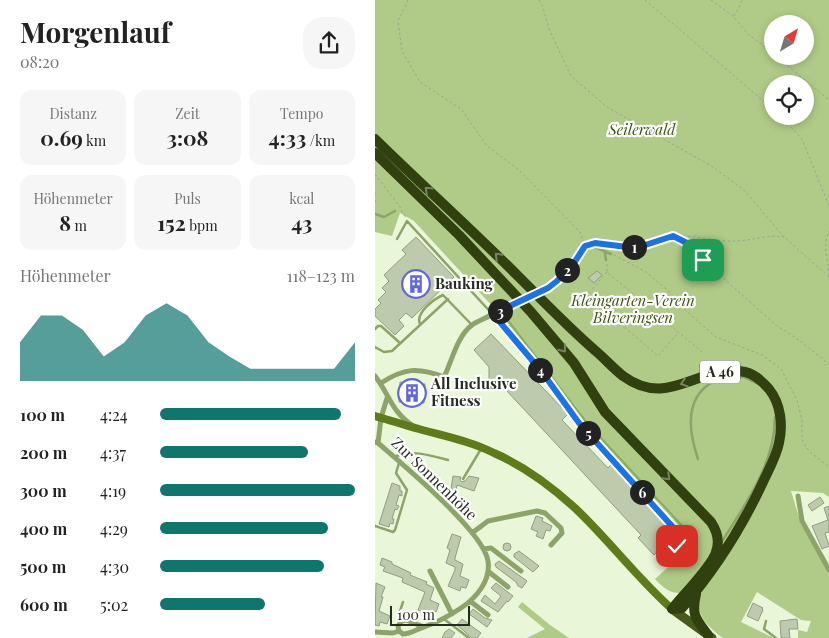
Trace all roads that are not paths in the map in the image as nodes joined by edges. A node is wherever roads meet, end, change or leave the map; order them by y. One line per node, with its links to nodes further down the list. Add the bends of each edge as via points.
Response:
1 (375, 139): 9 (highway, A 46, one-way to 1)
2 (375, 153): 11 (highway)
3 (395, 211): 4 (lane, via 384,217)
4 (375, 214)
5 (397, 239): 12 (lane, via 407,221)
6 (604, 251): 7 (lane); 8 (lane); 9 (lane, via 585,246 557,281)
7 (611, 254)
8 (607, 260)
9 (534, 294): 32 (highway, A 46, one-way to 9, via 775,458 781,425 773,394 757,377 734,371 720,372 669,388 639,386 622,375)
10 (448, 299): 13 (lane); 13 (lane, via 440,296 426,308 419,315); 14 (lane)
11 (523, 301): 12 (lane); 40 (highway, one-way to 40, via 574,363 605,412 711,522 717,531)
12 (493, 314): 14 (street); 38 (lane, via 542,372 579,423 680,535)
13 (420, 324): 16 (lane)
14 (472, 325): 19 (street, via 457,345 444,377 411,370 395,374)
15 (375, 328): 16 (lane, via 381,326)
16 (400, 343): 17 (lane, via 389,352)
17 (375, 347)
18 (375, 376): 19 (street)
19 (381, 383): 21 (street)
20 (762, 388): 28 (lane, via 745,377 729,376 703,388 692,410 690,427)
21 (387, 398): 23 (street, Zur Sonnenhöhe); 24 (street, via 403,419)
22 (775, 414): 32 (lane, via 772,448)
23 (378, 417): 24 (main road); 25 (street, Zur Sonnenhöhe)
24 (418, 429): 26 (main road)
25 (377, 443): 27 (street, Zur Sonnenhöhe)
26 (482, 448): 31 (lane); 49 (main road, via 512,461 547,484 600,532)
27 (394, 457): 29 (lane, via 410,452); 30 (street, Zur Sonnenhöhe)
28 (698, 459)
29 (448, 460)
30 (400, 461): 34 (lane, via 396,472 407,490 395,530); 36 (street, Zur Sonnenhöhe)
31 (463, 478)
32 (755, 494): 35 (highway, A 46)
33 (798, 496): 41 (street, via 802,521)
34 (375, 526)
35 (733, 531): 40 (lane); 46 (highway, A 46)
36 (472, 533): 37 (street, Zur Sonnenhöhe, via 488,521 537,511 545,513 561,528 562,533); 39 (street, Zur Sonnenhöhe)
37 (551, 545)
38 (677, 546)
39 (485, 549): 43 (street, via 491,548); 44 (street, Zur Sonnenhöhe)
40 (717, 551): 49 (highway)
41 (829, 570)
42 (430, 571): 50 (street)
43 (521, 571)
44 (489, 572): 45 (street); 47 (street)
45 (508, 587)
46 (696, 592): 49 (highway, A 46, via 682,608); 58 (highway, A 46, via 694,617)
47 (470, 601): 50 (street); 51 (street)
48 (403, 602): 53 (lane, via 399,614)
49 (673, 609): 58 (main road)
50 (452, 614): 52 (street)
51 (488, 615)
52 (444, 619): 55 (street); 59 (lane)
53 (401, 621): 55 (street); 56 (street)
54 (766, 621): 60 (lane, via 764,629)
55 (424, 627): 56 (street, via 405,634)
56 (399, 631): 57 (street)
57 (375, 632)
58 (710, 637)
59 (469, 638)
60 (776, 638)

